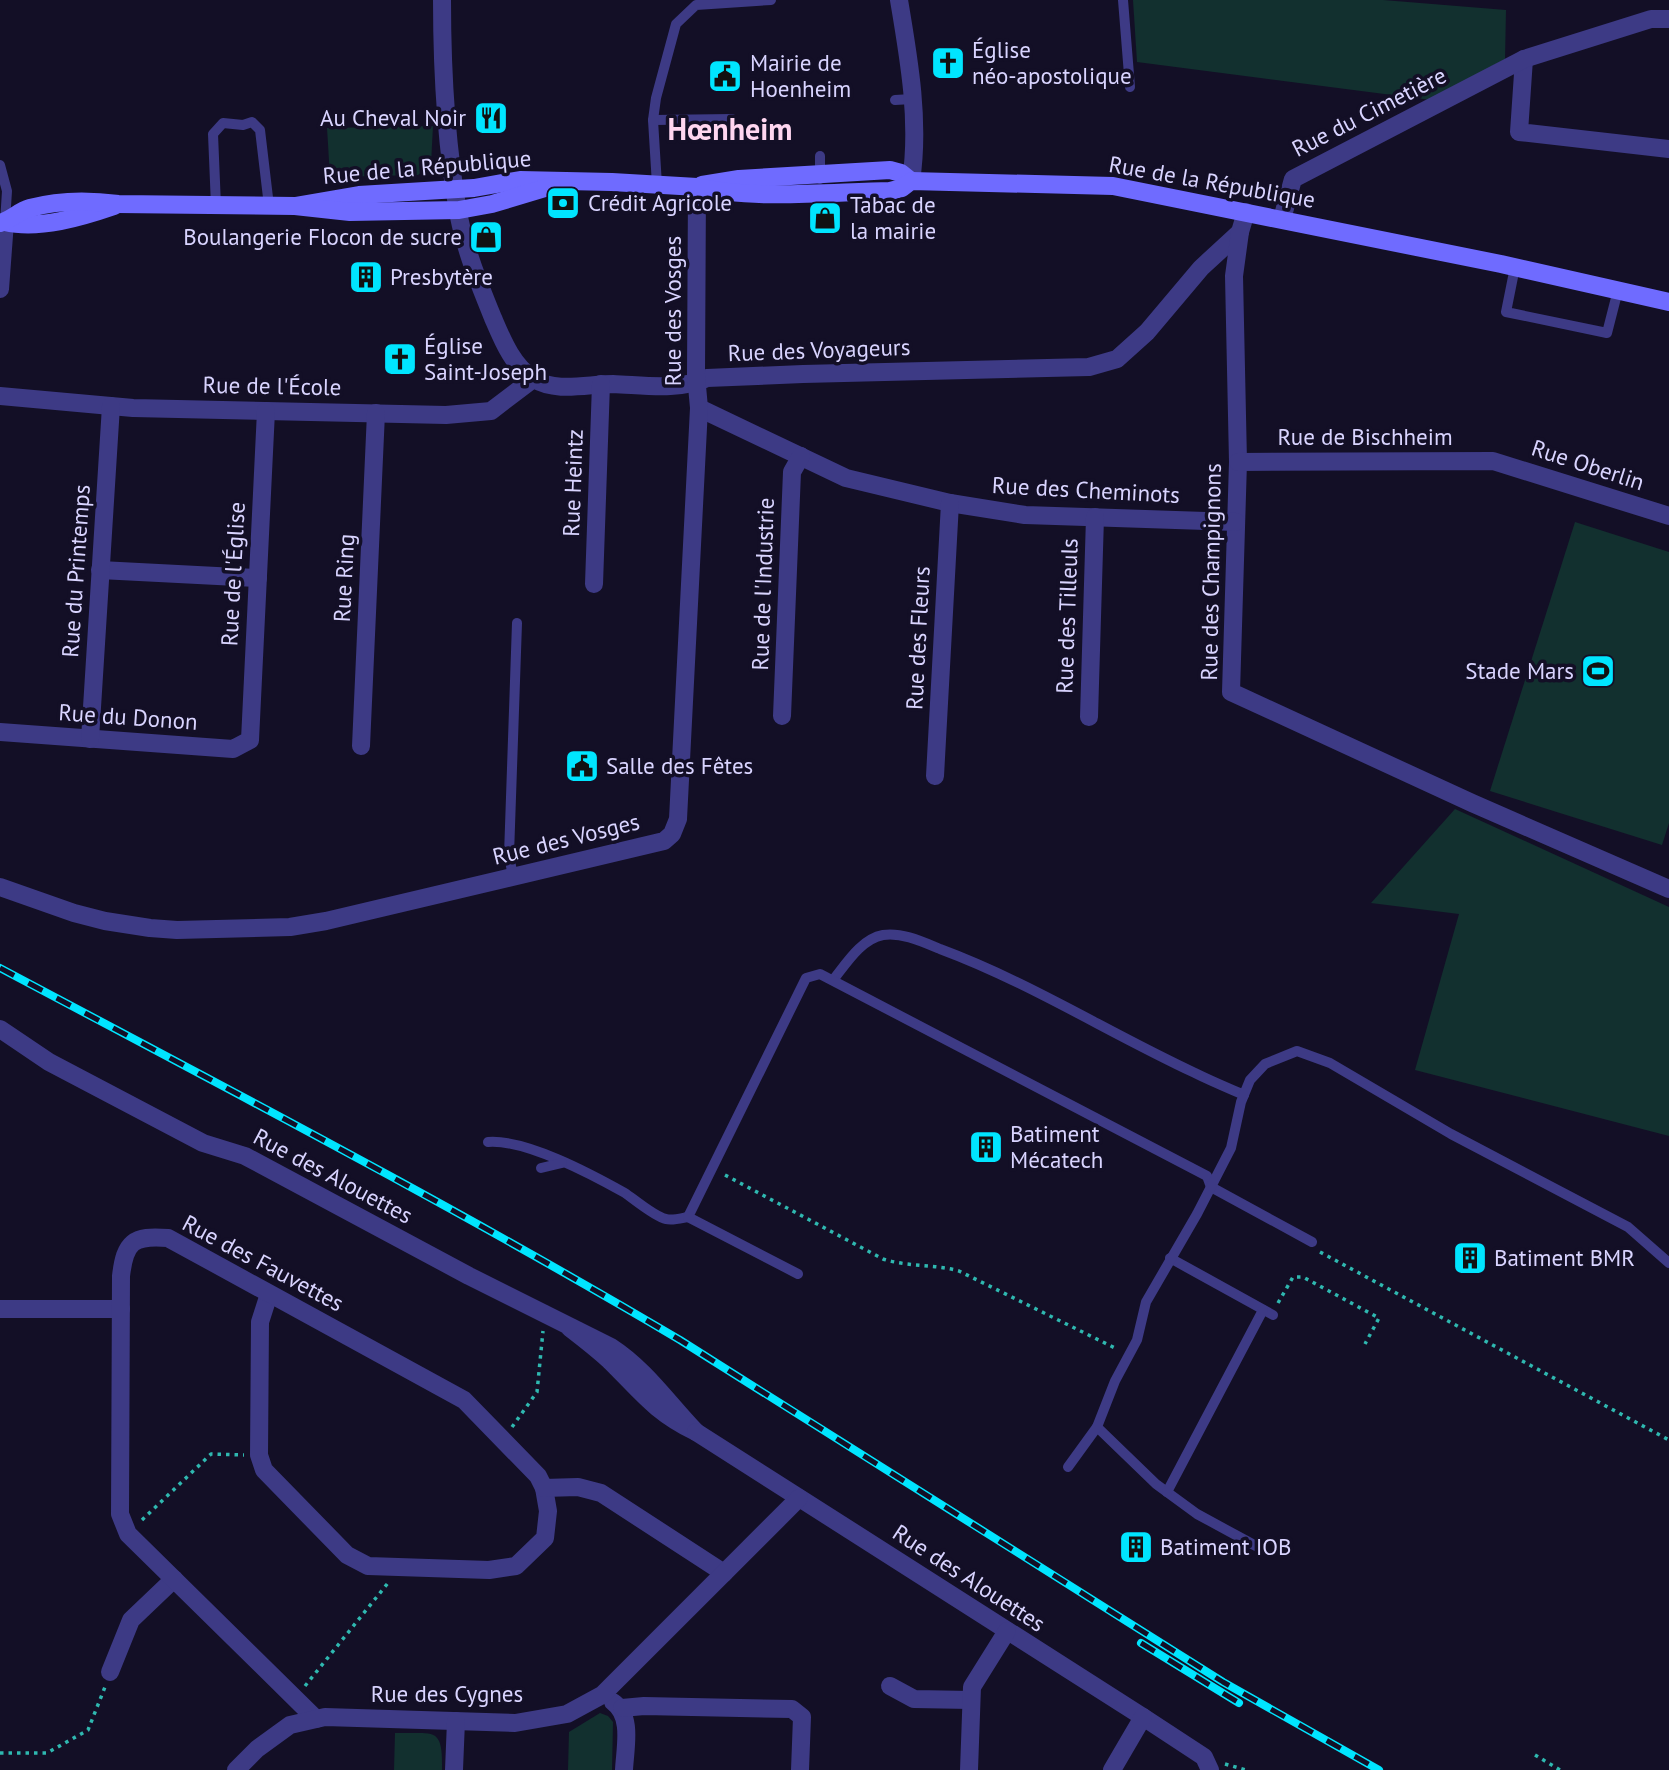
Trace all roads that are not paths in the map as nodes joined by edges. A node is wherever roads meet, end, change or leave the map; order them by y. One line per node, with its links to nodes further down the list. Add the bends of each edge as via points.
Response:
1 (442, 0): 17 (street, via 442,77)
2 (771, 0): 9 (lane, via 696,5 676,24)
3 (899, 0): 13 (street, via 911,66 903,99 914,154)
4 (1123, 0): 7 (lane)
5 (1669, 19): 6 (street, Rue du Cimetière, via 1651,19)
6 (1524, 59): 10 (street, via 1519,132); 24 (street, Rue du Cimetière, via 1293,179)
7 (1130, 87)
8 (732, 118): 9 (lane)
9 (653, 120): 15 (lane)
10 (1669, 149)
11 (0, 165): 25 (lane, via 7,191)
12 (820, 165): 13 (main road, Rue de la République, via 890,170); 16 (main road, Rue de la République); 18 (lane)
13 (911, 181): 18 (main road, Rue de la République, via 890,191); 23 (main road, Rue de la République, via 1113,186)
14 (564, 182): 15 (main road, Rue de la République); 17 (main road, Rue de la République, via 520,180); 22 (main road, Rue de la République)
15 (657, 185): 16 (main road, Rue de la République)
16 (697, 187): 18 (main road, Rue de la République, via 734,193); 32 (street, Rue des Vosges)
17 (455, 190): 21 (main road, Rue de la République, via 359,195); 22 (street)
18 (821, 192)
19 (216, 205): 20 (main road, Rue de la République); 20 (lane, via 213,134 223,123 252,122 260,130); 25 (main road, Rue de la République, via 58,202 28,208)
20 (269, 206): 21 (main road, Rue de la République)
21 (295, 206): 22 (main road, Rue de la République, via 350,212)
22 (458, 210): 31 (street, via 476,277 505,345)
23 (1246, 212): 24 (main road, Rue de la République); 26 (street)
24 (1282, 219): 27 (main road, Rue de la République)
25 (3, 222): 28 (street)
26 (1240, 232): 32 (street, Rue des Voyageurs, via 1117,359 1089,367 803,374); 41 (street, Rue des Champignons, via 1234,276)
27 (1508, 266): 29 (main road, Rue de la République); 29 (lane, via 1506,312 1607,333)
28 (0, 289)
29 (1618, 290): 30 (main road, Rue de la République)
30 (1669, 302)
31 (533, 379): 33 (street, Rue des Voyageurs, via 554,387); 38 (street, Rue de l'École, via 491,411)
32 (697, 383): 33 (street, Rue des Voyageurs); 36 (street, Rue des Vosges)
33 (601, 384): 48 (street, Rue Heintz)
34 (0, 396): 35 (street, Rue de l'École)
35 (111, 406): 37 (street, Rue de l'École); 46 (street, Rue du Printemps)
36 (699, 408): 39 (street, Rue des Cheminots); 57 (street, Rue des Vosges, via 678,819 664,841)
37 (266, 411): 38 (street, Rue de l'École); 47 (street, Rue de l'Église)
38 (376, 413): 55 (street, Rue Ring)
39 (801, 456): 42 (street, Rue des Cheminots, via 846,478); 50 (street, Rue de l'Industrie, via 792,472)
40 (1493, 461): 41 (street, Rue de Bischheim); 43 (street, Rue Oberlin)
41 (1238, 462): 45 (street, Rue des Champignons)
42 (950, 503): 44 (street, Rue des Cheminots, via 1025,515); 56 (street, Rue des Fleurs)
43 (1669, 516)
44 (1095, 517): 45 (street, Rue des Cheminots); 51 (street, Rue des Tilleuls)
45 (1236, 522): 59 (street, Rue des Champignons, via 1231,692)
46 (100, 570): 47 (street); 53 (street, Rue du Printemps)
47 (258, 578): 54 (street, Rue de l'Église)
48 (594, 584)
49 (517, 623): 57 (lane, via 509,855)
50 (782, 716)
51 (1089, 716)
52 (0, 732): 53 (street, Rue du Donon)
53 (90, 738): 54 (street, Rue du Donon, via 233,749)
54 (250, 740)
55 (362, 746)
56 (935, 776)
57 (513, 877): 58 (street, Rue des Vosges, via 290,927 177,930 105,921)
58 (0, 887)
59 (1669, 890)
60 (833, 980): 62 (lane, via 874,937 912,938 1013,981); 66 (lane, via 1207,1176); 67 (lane, via 820,974 806,978)
61 (0, 1028): 79 (street, Rue des Alouettes, via 40,1056 203,1143 245,1156 570,1328 670,1419)
62 (1244, 1095): 66 (lane, via 1231,1147); 70 (lane, via 1265,1064 1297,1051 1330,1063 1511,1167 1628,1227)
63 (488, 1142): 64 (lane, via 503,1141)
64 (562, 1163): 65 (lane); 67 (lane, via 666,1219)
65 (541, 1168)
66 (1211, 1187): 68 (lane); 69 (lane)
67 (688, 1217): 71 (lane)
68 (1315, 1246)
69 (1170, 1258): 75 (lane, via 1146,1302 1137,1340); 78 (lane, via 1268,1313)
70 (1669, 1263)
71 (798, 1274)
72 (269, 1294): 74 (street, Rue des Fauvettes, via 168,1238 149,1236 124,1253); 77 (street, Rue des Fauvettes, via 464,1400 538,1476); 77 (street, via 260,1322 259,1455 264,1470 347,1555 368,1566 489,1570 516,1566 545,1538)
73 (0, 1309): 74 (street)
74 (121, 1309): 82 (street, Rue des Fauvettes, via 120,1514 128,1534)
75 (1097, 1427): 76 (lane); 78 (lane)
76 (1068, 1467)
77 (544, 1488): 81 (street, via 578,1487 601,1493)
78 (1167, 1492): 80 (lane)
79 (799, 1498): 81 (street, Rue des Cygnes); 83 (street, Rue des Alouettes)
80 (1256, 1546)
81 (724, 1573): 86 (street, Rue des Cygnes)
82 (173, 1579): 84 (street, via 131,1620); 90 (street)
83 (1007, 1631): 87 (street, via 972,1687); 89 (street, Rue des Alouettes)
84 (110, 1672)
85 (890, 1686): 87 (street, via 914,1699)
86 (603, 1695): 88 (street); 91 (street, Rue des Cygnes, via 567,1714 515,1723)
87 (971, 1700): 96 (street)
88 (622, 1708): 94 (street, via 626,1721); 95 (street, via 792,1709 802,1717)
89 (1143, 1717): 97 (street); 98 (street, Rue des Alouettes, via 1204,1757)
90 (316, 1719): 91 (street, Rue des Cygnes); 92 (street, Rue des Cygnes, via 289,1725)
91 (456, 1721): 93 (street)
92 (236, 1770)
93 (454, 1770)
94 (624, 1770)
95 (800, 1770)
96 (969, 1770)
97 (1112, 1770)
98 (1210, 1770)

